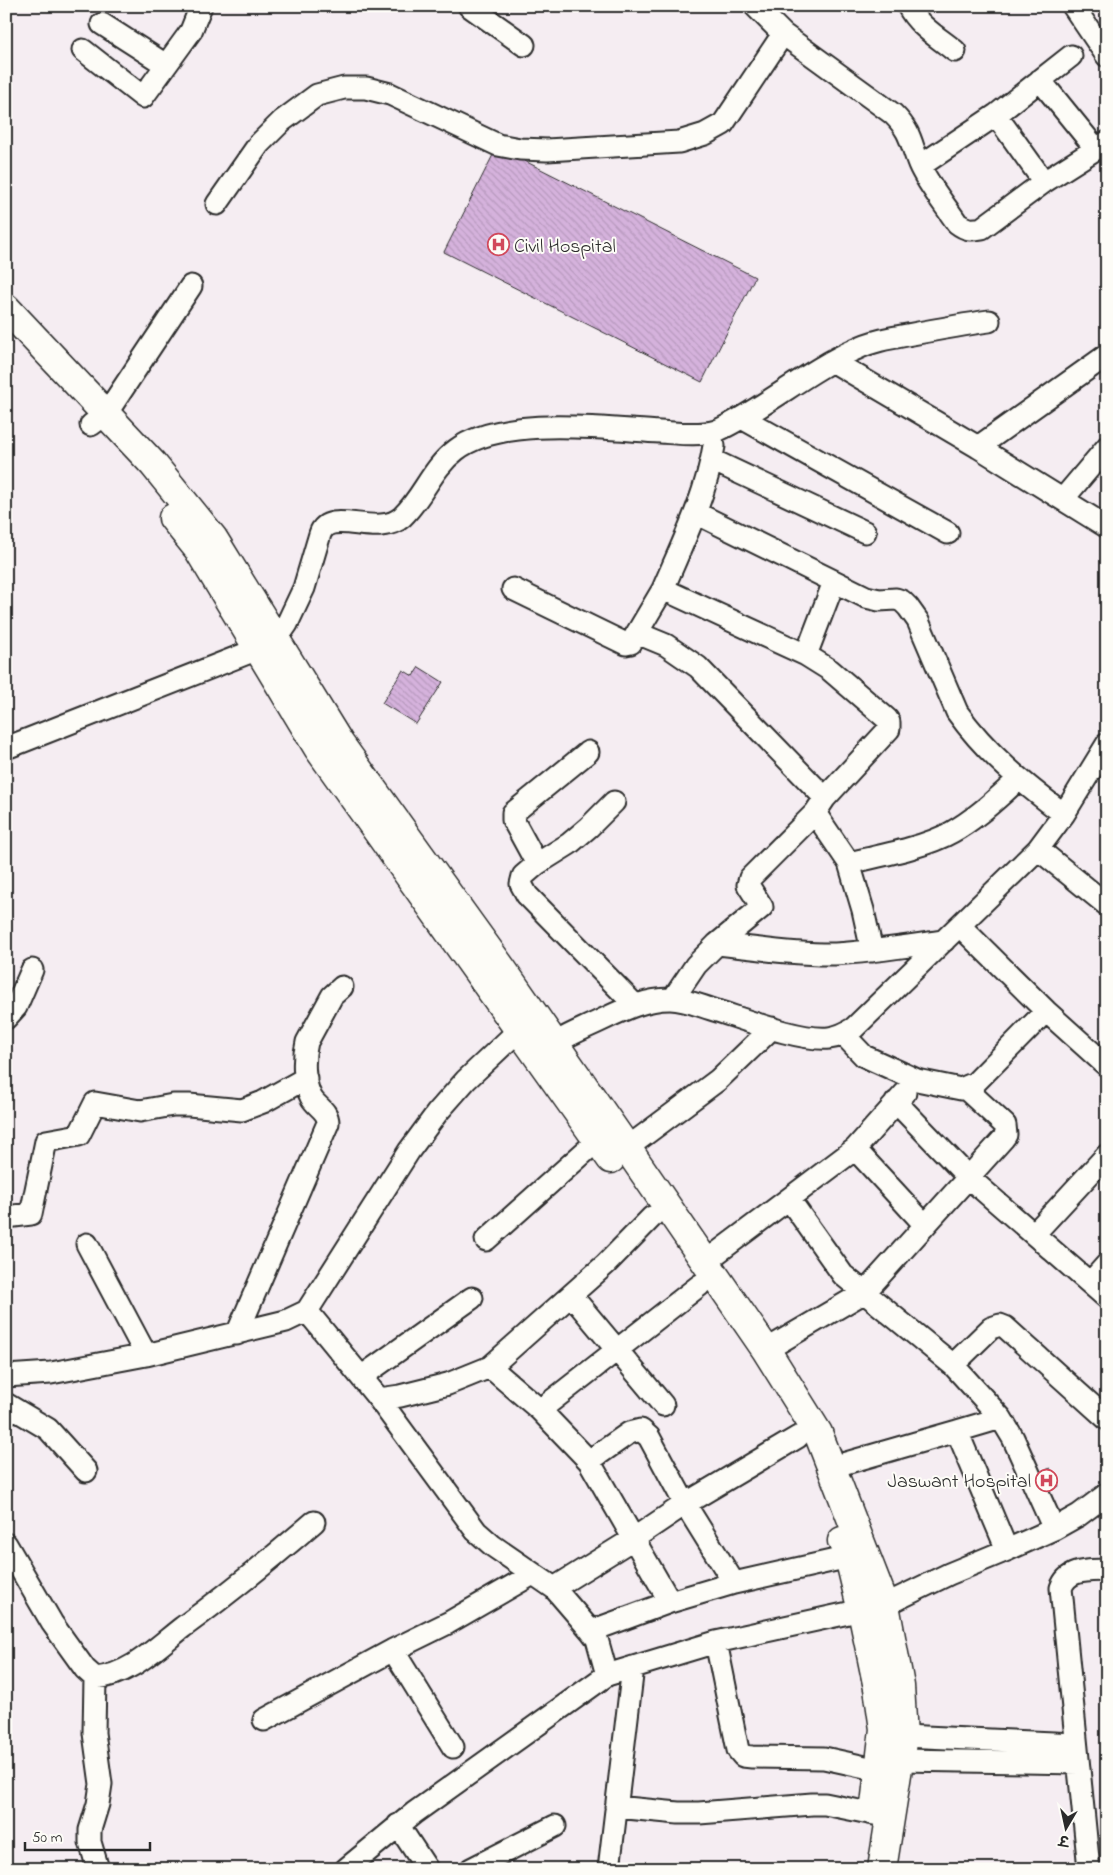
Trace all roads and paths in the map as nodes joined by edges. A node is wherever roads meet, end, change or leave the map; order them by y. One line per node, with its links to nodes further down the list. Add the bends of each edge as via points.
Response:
1 (469, 6): 8 (street)
2 (908, 6): 10 (street, via 921,23)
3 (1073, 6): 12 (street)
4 (194, 9): 13 (street, via 191,31)
5 (764, 9): 7 (street)
6 (102, 24): 13 (street)
7 (782, 34): 17 (street, via 893,114 912,140); 19 (street, via 723,124 679,142 520,149 498,145 390,94 366,88 344,88 318,95 282,121 259,144)
8 (524, 45)
9 (83, 50): 13 (street, via 144,97)
10 (956, 51)
11 (1071, 56): 14 (street)
12 (1107, 56)
13 (166, 65)
14 (1040, 80): 15 (street); 16 (street)
15 (996, 115): 17 (street); 18 (street)
16 (1102, 146): 18 (street)
17 (920, 166): 18 (street, via 957,223 972,230 982,228)
18 (1044, 182)
19 (217, 204)
20 (191, 286): 27 (street)
21 (6, 308): 23 (main road)
22 (989, 321): 25 (street, via 886,339)
23 (20, 340): 27 (main road)
24 (1107, 355): 29 (street)
25 (832, 361): 26 (street); 29 (street)
26 (742, 418): 28 (street); 36 (street)
27 (98, 420): 41 (main road, via 213,538)
28 (716, 431): 31 (street); 41 (street, via 682,433 562,426 511,430 482,437 458,448 439,465 414,503 393,523 379,526 332,522 324,526 304,588 286,624)
29 (978, 447): 32 (street)
30 (1107, 448): 32 (street)
31 (712, 460): 33 (street); 35 (street)
32 (1063, 499): 34 (street)
33 (696, 513): 37 (street); 39 (street)
34 (1107, 527)
35 (865, 532)
36 (948, 532)
37 (834, 582): 42 (street); 46 (street, via 866,597 896,599 908,607 918,621 957,712 984,746)
38 (513, 589): 40 (street, via 626,644 631,643)
39 (663, 589): 40 (street); 42 (street)
40 (637, 633): 48 (street, via 666,645 698,667)
41 (267, 645): 44 (street); 64 (main road, via 340,744)
42 (806, 655): 48 (street, via 830,670 890,722 890,729)
43 (1107, 744): 49 (street)
44 (6, 748)
45 (588, 752): 52 (street, via 513,813 513,820)
46 (1019, 779): 49 (street); 51 (street, via 973,819 951,833)
47 (614, 802): 52 (street, via 569,844)
48 (820, 806): 51 (street); 56 (street, via 749,881 748,885 762,904 761,909)
49 (1064, 814): 50 (street)
50 (1038, 849): 53 (street); 54 (street)
51 (849, 863): 57 (street)
52 (537, 864): 61 (street, via 521,880 527,895)
53 (1107, 905)
54 (960, 926): 55 (street); 63 (street)
55 (944, 941): 57 (street); 66 (street)
56 (717, 944): 57 (street, via 832,954); 60 (street, via 696,965)
57 (872, 951)
58 (32, 970): 62 (street)
59 (342, 987): 69 (street, via 332,996 307,1042)
60 (672, 999): 61 (street); 65 (street)
61 (634, 1004): 67 (street)
62 (9, 1009)
63 (1046, 1011): 68 (street); 71 (street, via 974,1083)
64 (528, 1024): 67 (main road); 92 (street, via 466,1080 437,1113 409,1151)
65 (772, 1028): 66 (street, via 807,1036 828,1038); 74 (street, via 718,1080)
66 (844, 1035): 70 (street, via 864,1056)
67 (545, 1049): 73 (main road); 74 (main road)
68 (1107, 1066)
69 (306, 1078): 80 (street, via 242,1110 173,1105 140,1111 95,1103 79,1135 46,1141 31,1214); 93 (street, via 311,1097 326,1113 328,1123)
70 (917, 1080): 71 (street, via 955,1089); 72 (street)
71 (965, 1088): 77 (street, via 1007,1130 1003,1139)
72 (896, 1102): 75 (street); 77 (street)
73 (598, 1140): 79 (main road); 83 (street)
74 (627, 1148): 86 (main road)
75 (855, 1148): 78 (street); 81 (street)
76 (1107, 1155): 82 (street)
77 (968, 1177): 81 (street); 82 (street)
78 (789, 1198): 86 (street); 88 (street, via 838,1270)
79 (652, 1217): 86 (main road); 89 (street)
80 (6, 1218)
81 (925, 1225): 88 (street)
82 (1034, 1234): 87 (street)
83 (486, 1240)
84 (87, 1244): 96 (street)
85 (1107, 1264): 87 (street)
86 (702, 1273): 94 (street); 95 (main road); 108 (main road)
87 (1090, 1283): 91 (street)
88 (865, 1292): 95 (street); 97 (street)
89 (571, 1295): 94 (street); 98 (street)
90 (472, 1298): 100 (street)
91 (1107, 1298)
92 (307, 1311): 93 (street, via 286,1321); 100 (street)
93 (237, 1334): 96 (street)
94 (617, 1350): 103 (street); 104 (street)
95 (766, 1350): 110 (main road, via 818,1433)
96 (146, 1355): 99 (street, via 51,1374)
97 (953, 1365): 105 (street); 106 (street, via 991,1328 1000,1325)
98 (490, 1367): 101 (street, via 448,1384); 104 (street)
99 (6, 1376)
100 (361, 1377): 101 (street)
101 (378, 1399): 121 (street, via 476,1531)
102 (6, 1404): 111 (street, via 48,1430)
103 (662, 1405)
104 (540, 1410): 109 (street)
105 (1001, 1418): 107 (street); 115 (street)
106 (1107, 1419)
107 (958, 1431): 110 (street); 118 (street)
108 (798, 1437): 113 (street); 119 (main road)
109 (589, 1461): 113 (street, via 630,1433 641,1430 649,1437); 116 (street)
110 (832, 1467): 125 (main road)
111 (86, 1471)
112 (1107, 1494): 115 (street)
113 (685, 1504): 116 (street); 122 (street)
114 (314, 1522): 131 (street, via 222,1598 130,1667 104,1678)
115 (1054, 1529): 118 (street)
116 (634, 1539): 123 (street); 124 (street)
117 (6, 1544): 131 (street, via 56,1629)
118 (1007, 1550): 125 (street)
119 (849, 1557): 122 (street); 125 (main road)
120 (1107, 1570): 134 (street, via 1068,1576 1062,1588)
121 (533, 1574): 123 (street); 128 (street, via 448,1623)
122 (734, 1584): 124 (street)
123 (554, 1588): 126 (street)
124 (670, 1602): 126 (street)
125 (873, 1608): 127 (street); 135 (main road, via 878,1688 884,1729); 135 (main road, via 900,1686)
126 (591, 1631): 130 (street, via 597,1639)
127 (716, 1642): 129 (street); 135 (street, via 738,1750 743,1756 824,1758)
128 (393, 1650): 132 (street); 133 (street)
129 (633, 1667): 130 (street); 136 (street)
130 (607, 1675): 138 (street)
131 (95, 1678): 140 (street, via 94,1733 101,1784 90,1842)
132 (264, 1720)
133 (453, 1747)
134 (1077, 1753): 135 (street); 147 (street)
135 (894, 1755): 137 (main road); 146 (main road)
136 (616, 1807): 137 (street, via 699,1813 818,1804); 144 (street)
137 (874, 1814): 145 (main road)
138 (398, 1825): 141 (street); 142 (street)
139 (554, 1826): 143 (street)
140 (98, 1869)
141 (346, 1869)
142 (427, 1869)
143 (471, 1869)
144 (609, 1869)
145 (867, 1869)
146 (882, 1869)
147 (1089, 1869)

